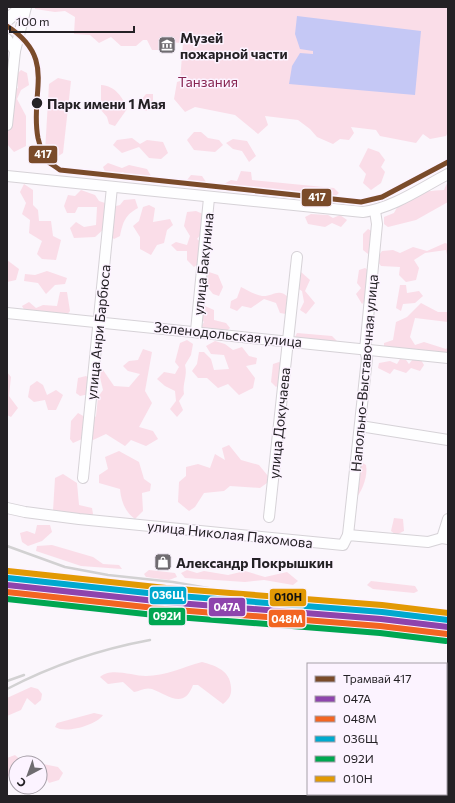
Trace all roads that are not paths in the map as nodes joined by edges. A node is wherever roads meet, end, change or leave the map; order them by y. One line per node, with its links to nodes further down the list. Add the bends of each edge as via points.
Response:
1 (11, 7): 4 (street)
2 (22, 7): 4 (main road)
3 (26, 7): 5 (street)
4 (7, 20): 5 (street)
5 (20, 30): 7 (street)
6 (7, 39): 7 (street)
7 (14, 51): 8 (street)
8 (7, 125)
9 (448, 174): 13 (street)
10 (7, 176): 11 (street)
11 (112, 187): 12 (street); 16 (street, улица Анри Барбюса)
12 (209, 198): 13 (street); 17 (street, улица Бакунина)
13 (375, 211): 19 (street, Напольно-Выставочная улица, via 377,224)
14 (297, 257): 18 (street, улица Докучаева)
15 (7, 313): 16 (street, Зеленодольская улица)
16 (100, 322): 17 (street, Зеленодольская улица); 23 (street, улица Анри Барбюса)
17 (196, 331): 18 (street, Зеленодольская улица)
18 (287, 340): 19 (street, Зеленодольская улица); 25 (street, улица Докучаева)
19 (365, 350): 20 (street, Зеленодольская улица); 21 (street, Напольно-Выставочная улица, via 367,358)
20 (448, 358)
21 (360, 426): 22 (street); 27 (street, Напольно-Выставочная улица)
22 (448, 440)
23 (83, 478)
24 (7, 508): 27 (street, улица Николая Пахомова, via 79,519 343,545)
25 (268, 517)
26 (448, 519): 28 (street)
27 (348, 535): 28 (street, via 428,542)
28 (445, 538)

